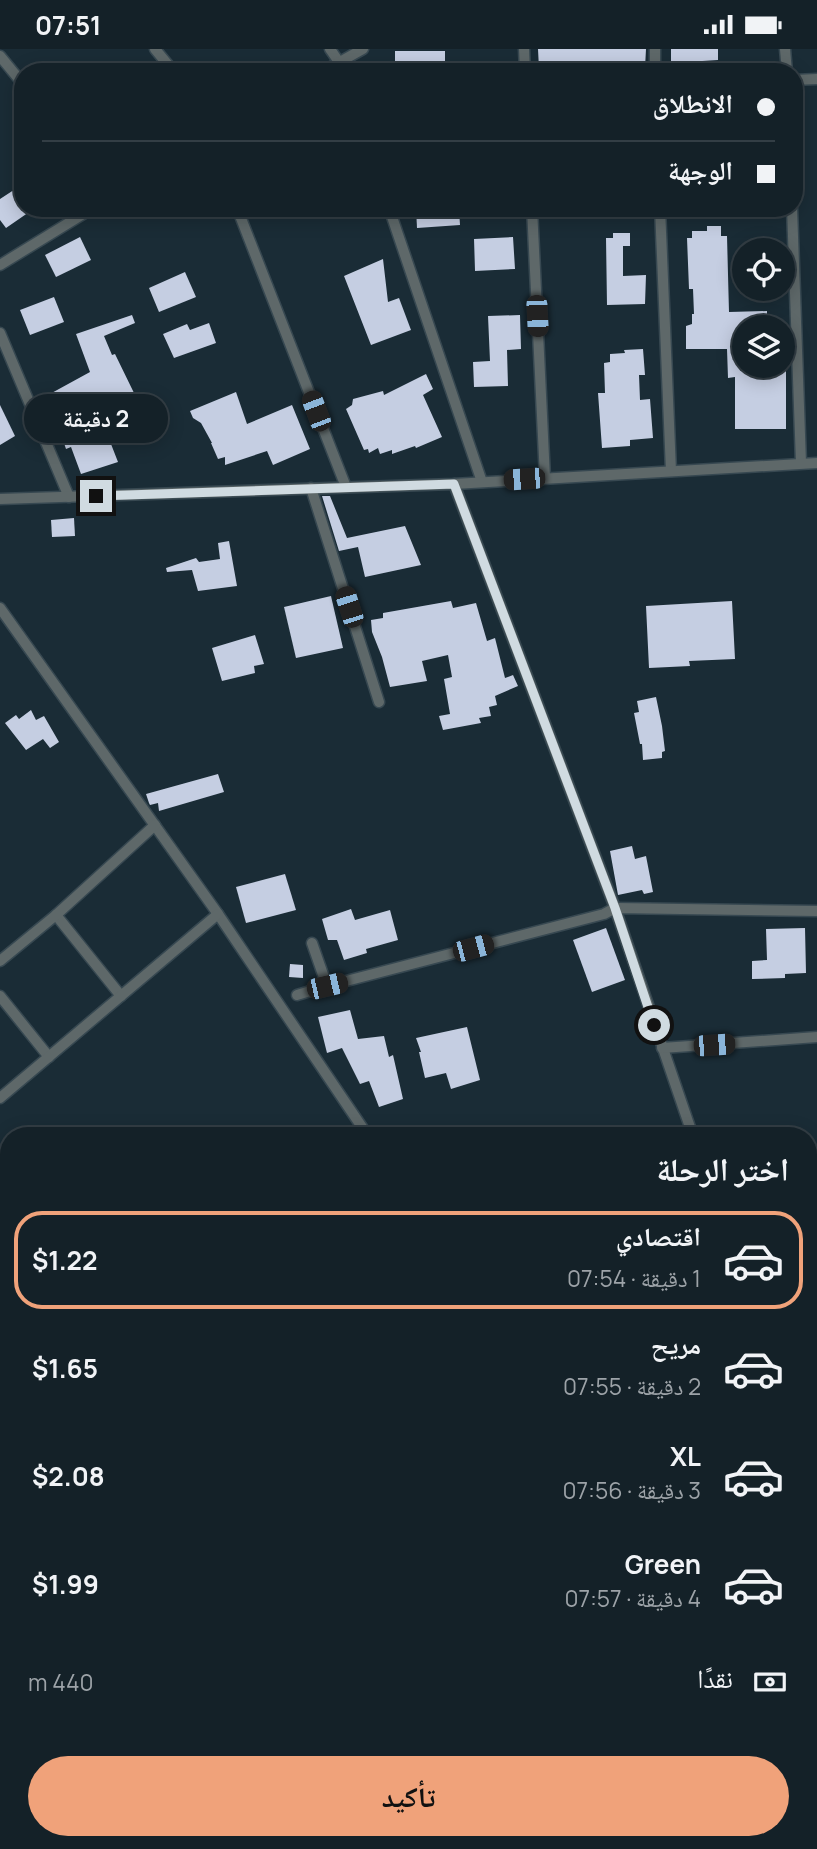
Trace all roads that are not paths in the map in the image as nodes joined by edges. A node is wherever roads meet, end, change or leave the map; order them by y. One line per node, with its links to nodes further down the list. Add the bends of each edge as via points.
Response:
1 (155, 49): 4 (street)
2 (363, 49): 5 (street)
3 (0, 56): 6 (street)
4 (167, 63)
5 (346, 63)
6 (14, 73)
7 (78, 217): 14 (street)
8 (241, 217): 22 (street)
9 (392, 217): 20 (street)
10 (532, 217): 19 (street)
11 (660, 217): 18 (street)
12 (792, 217): 16 (street)
13 (0, 248): 14 (street)
14 (5, 261)
15 (0, 333): 24 (street)
16 (801, 463): 17 (street); 18 (street)
17 (817, 463)
18 (671, 471): 19 (street)
19 (545, 478): 20 (street)
20 (482, 482): 21 (street)
21 (454, 484): 22 (street); 29 (street)
22 (346, 487): 23 (street)
23 (312, 488): 24 (street); 27 (street)
24 (69, 497): 25 (street)
25 (0, 499)
26 (0, 608): 28 (street)
27 (379, 702)
28 (155, 825): 31 (street); 32 (street)
29 (615, 908): 30 (street); 35 (street); 40 (street)
30 (817, 911)
31 (218, 914): 38 (street); 43 (street)
32 (56, 915): 34 (street); 38 (street)
33 (312, 943): 35 (street)
34 (0, 961)
35 (327, 986): 36 (street)
36 (298, 995)
37 (0, 996): 41 (street)
38 (121, 996): 41 (street)
39 (817, 1037): 40 (street)
40 (662, 1048): 44 (street)
41 (49, 1057): 42 (street)
42 (0, 1098)
43 (362, 1127)
44 (690, 1127)

